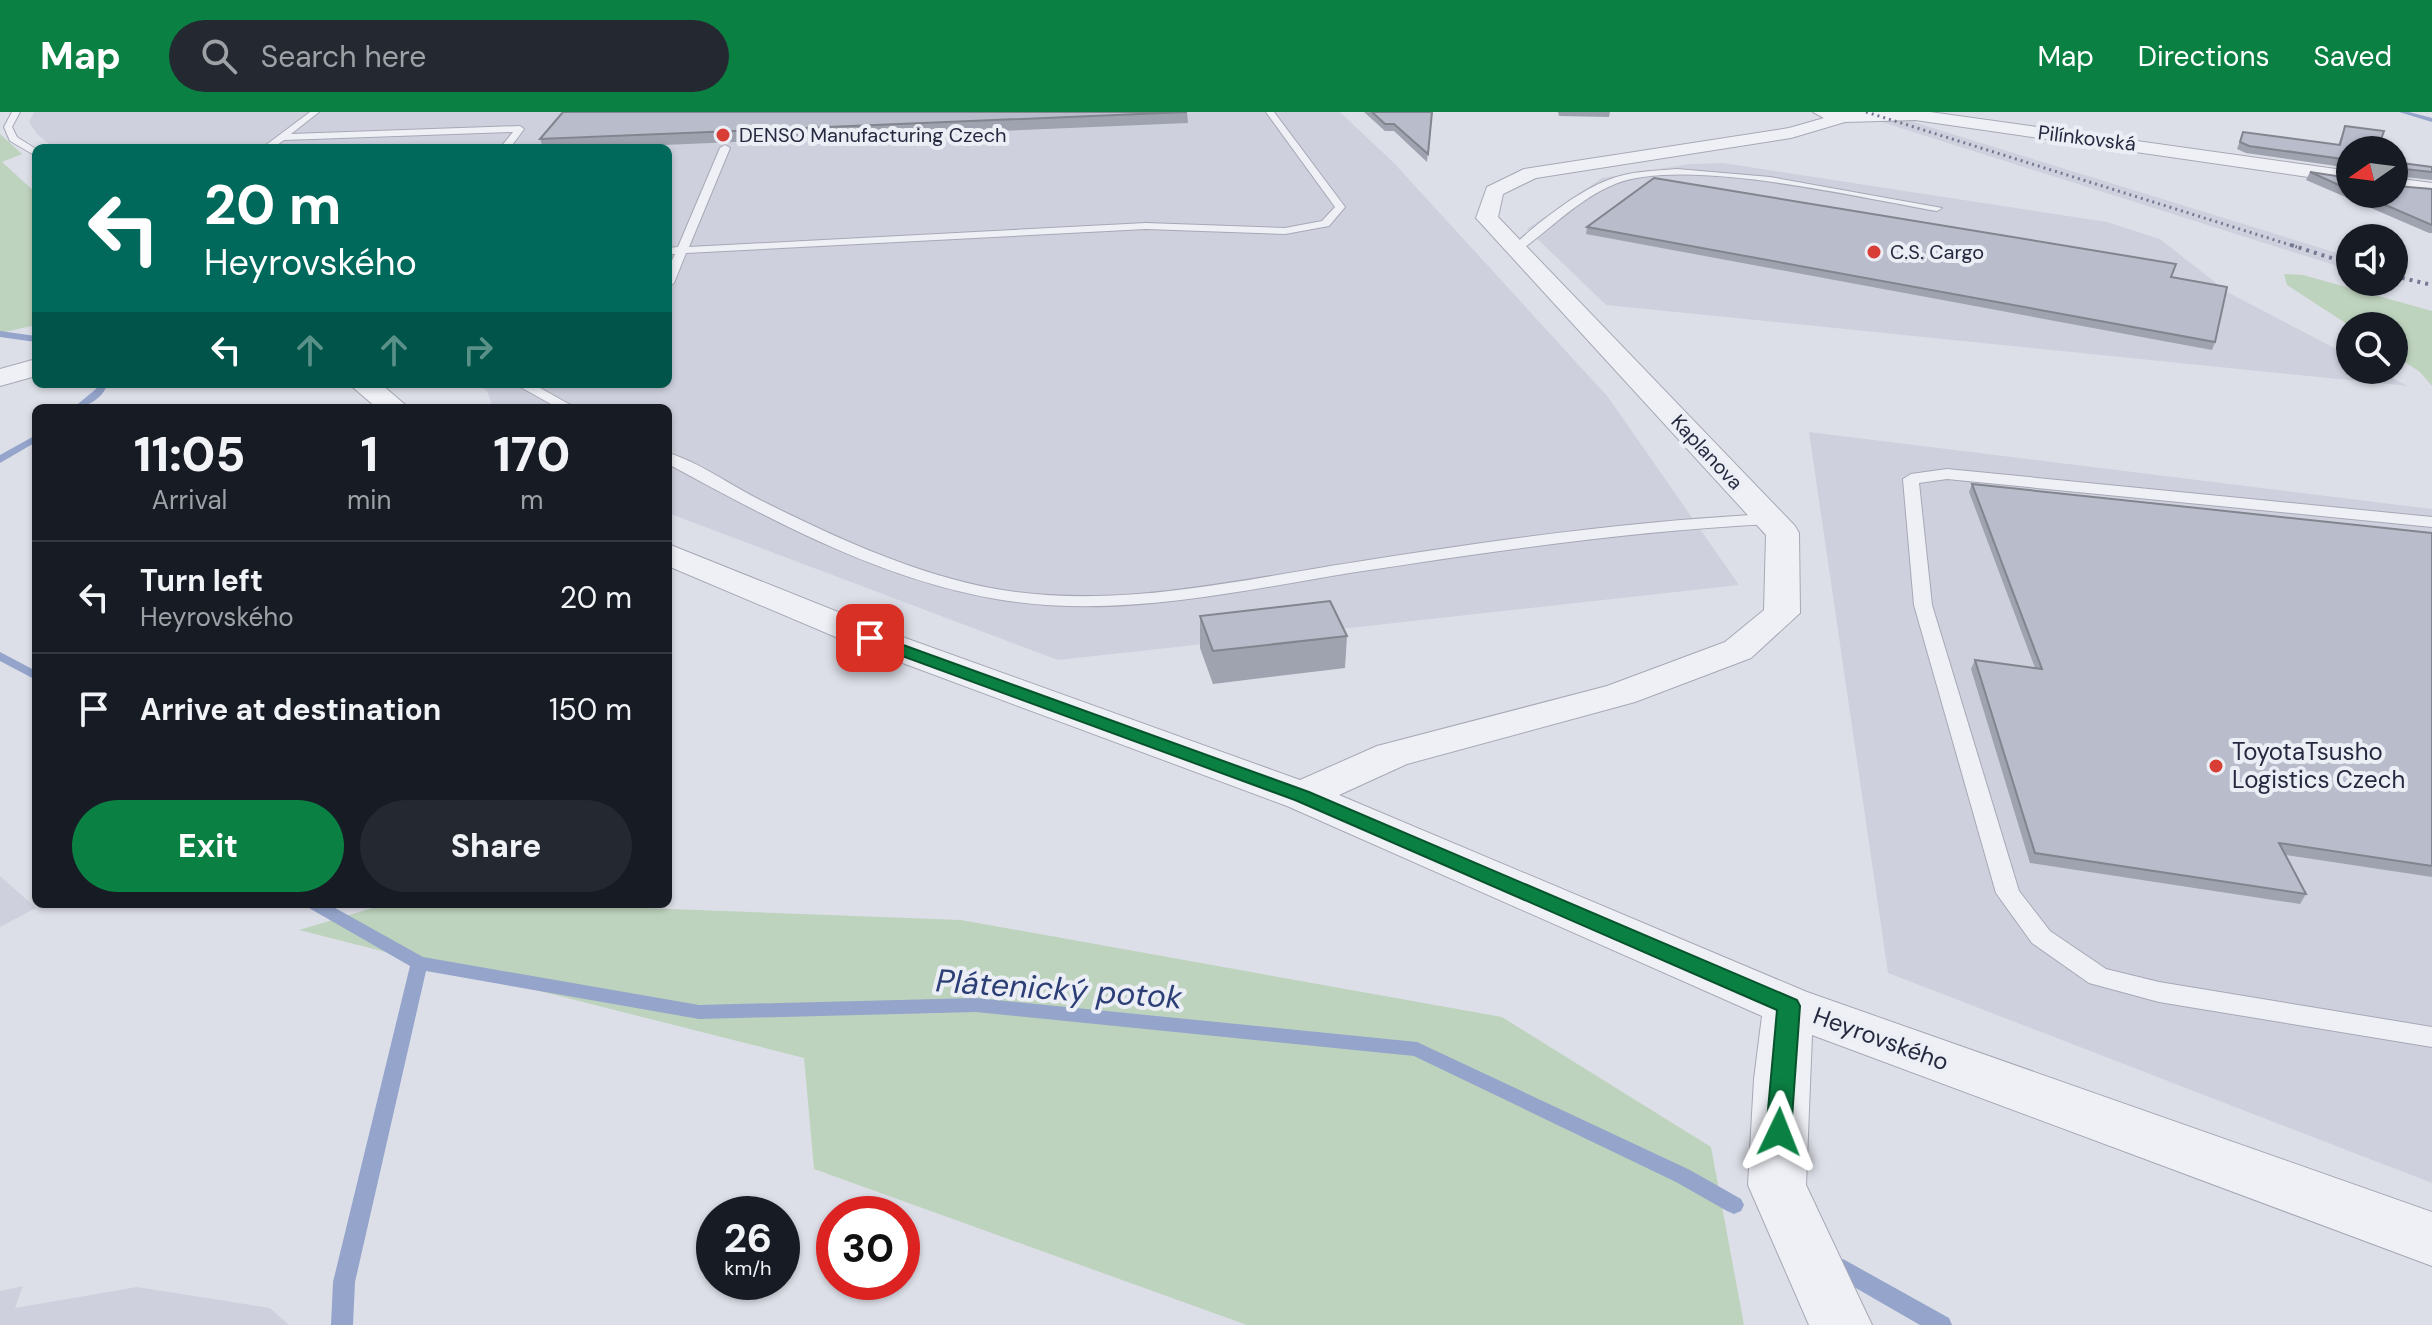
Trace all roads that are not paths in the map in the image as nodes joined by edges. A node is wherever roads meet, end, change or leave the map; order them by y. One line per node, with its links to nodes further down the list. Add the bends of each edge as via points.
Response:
1 (16, 112): 9 (lane, via 8,127 13,139)
2 (315, 112): 5 (lane)
3 (1270, 112): 15 (lane, via 1340,207 1325,224 1285,231 1146,226)
4 (1833, 114): 10 (street, Pilínkovská, via 1915,115); 14 (street, Kaplanova, via 1791,133 1531,173 1494,191 1487,218)
5 (282, 137): 6 (lane); 7 (lane, via 520,129)
6 (272, 144)
7 (508, 144)
8 (725, 148): 15 (lane)
9 (32, 151)
10 (2336, 175)
11 (2408, 187): 12 (street)
12 (2430, 192)
13 (1937, 208): 14 (lane, via 1705,172 1631,176 1612,182)
14 (1516, 249): 25 (street, Kaplanova)
15 (683, 250): 16 (lane); 17 (lane)
16 (672, 251)
17 (672, 274)
18 (32, 368): 19 (street)
19 (0, 378)
20 (368, 388): 22 (street)
21 (530, 388): 23 (lane)
22 (390, 404)
23 (561, 404)
24 (672, 460): 25 (lane, via 864,553 996,594 1059,601 1210,591 1524,540)
25 (1770, 519): 28 (street, Kaplanova, via 1783,533 1782,613 1738,650 1621,694 1392,755)
26 (2432, 522): 30 (lane, via 1947,474 1911,479 1923,605 2008,893 2041,937 2098,976 2159,992)
27 (672, 556): 28 (street, Heyrovského, via 870,638)
28 (1302, 796): 29 (street, Heyrovského)
29 (1789, 1006): 31 (street, Heyrovského); 32 (street, via 1777,1185)
30 (2432, 1037)
31 (2432, 1239)
32 (1841, 1325)

